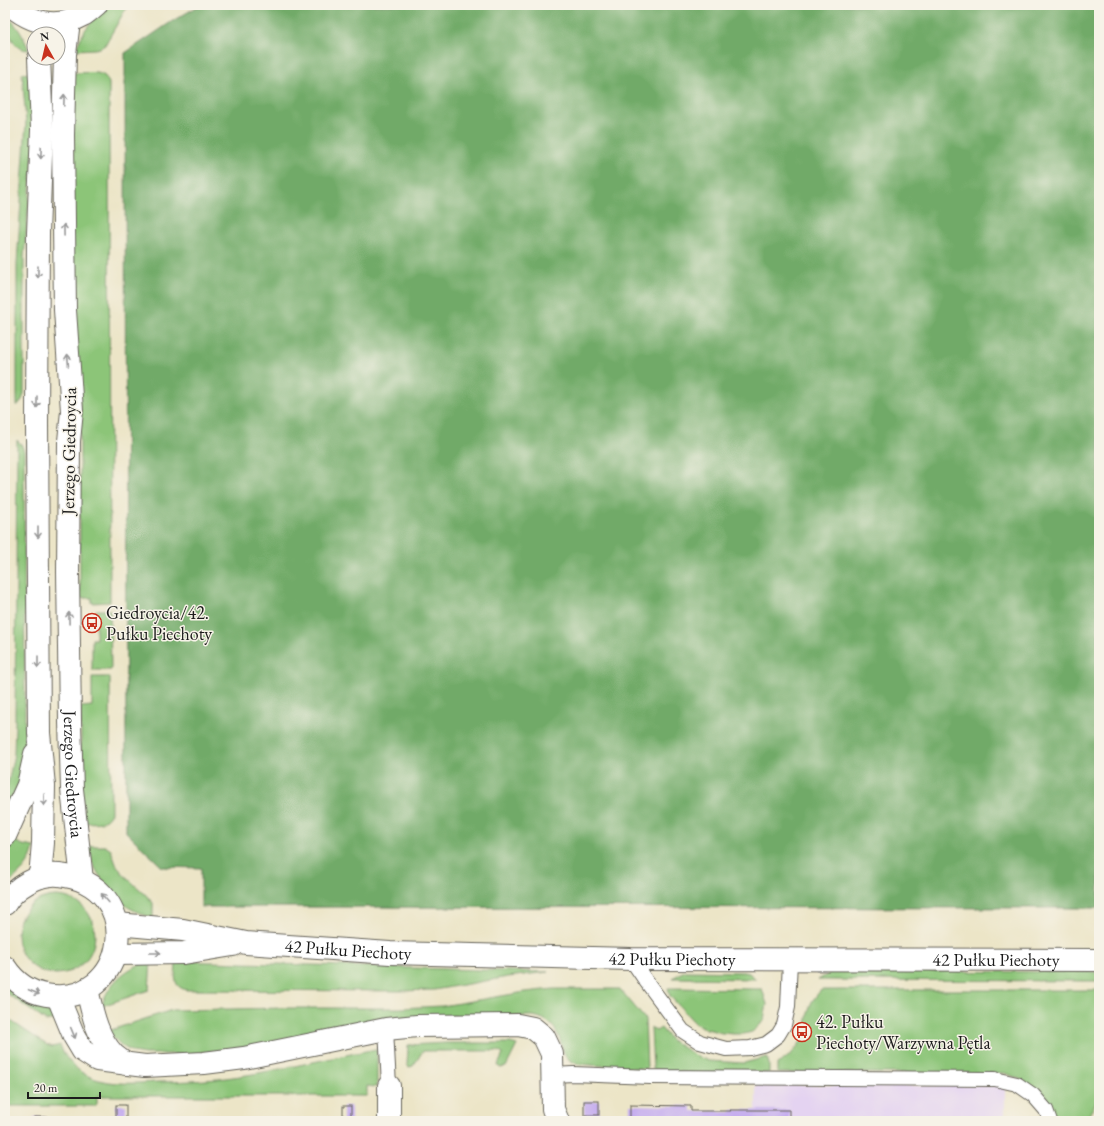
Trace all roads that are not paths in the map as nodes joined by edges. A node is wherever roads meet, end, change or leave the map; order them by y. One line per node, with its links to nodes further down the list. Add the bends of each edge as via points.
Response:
1 (10, 5): 4 (street)
2 (96, 5): 3 (street)
3 (69, 21): 5 (street); 10 (street, Jerzego Giedroycia, one-way to 3, via 72,789 70,722 68,564 69,441 72,411 65,310 63,135)
4 (34, 26)
5 (38, 26)
6 (39, 66): 7 (street, Jerzego Giedroycia, one-way to 7, via 42,129 38,249 37,440)
7 (39, 733): 8 (street, via 28,786); 9 (street, Jerzego Giedroycia, one-way to 9, via 44,786)
8 (5, 836)
9 (40, 877): 10 (street, via 56,874); 11 (street, via 22,885)
10 (82, 880): 12 (street, one-way to 10, via 112,907 106,898)
11 (5, 904)
12 (117, 924): 13 (street, 42 Pułku Piechoty, via 183,930); 14 (street, via 119,935)
13 (246, 943): 14 (street, 42 Pułku Piechoty, one-way to 13, via 184,953); 15 (street, 42 Pułku Piechoty, via 390,953)
14 (116, 954): 19 (street, via 105,974)
15 (631, 959): 16 (street, 42 Pułku Piechoty); 16 (lane, via 683,1031 700,1042 726,1049 766,1044 778,1035 784,1025 788,1006)
16 (790, 960): 17 (street, 42 Pułku Piechoty)
17 (1099, 960)
18 (5, 967): 20 (street, one-way to 20, via 10,976 21,985 37,994)
19 (87, 989): 20 (street); 22 (street, via 94,1017 106,1044)
20 (58, 997): 22 (street, one-way to 22, via 82,1051 97,1060)
21 (386, 1029): 22 (street, via 244,1058 151,1066); 23 (street, via 417,1026 518,1025 533,1028 544,1037 552,1054); 24 (lane)
22 (126, 1064)
23 (553, 1075): 25 (street); 27 (lane, via 658,1078 995,1079 1017,1084 1034,1095 1046,1110)
24 (390, 1086): 26 (street)
25 (555, 1115)
26 (389, 1121)
27 (1050, 1121)

